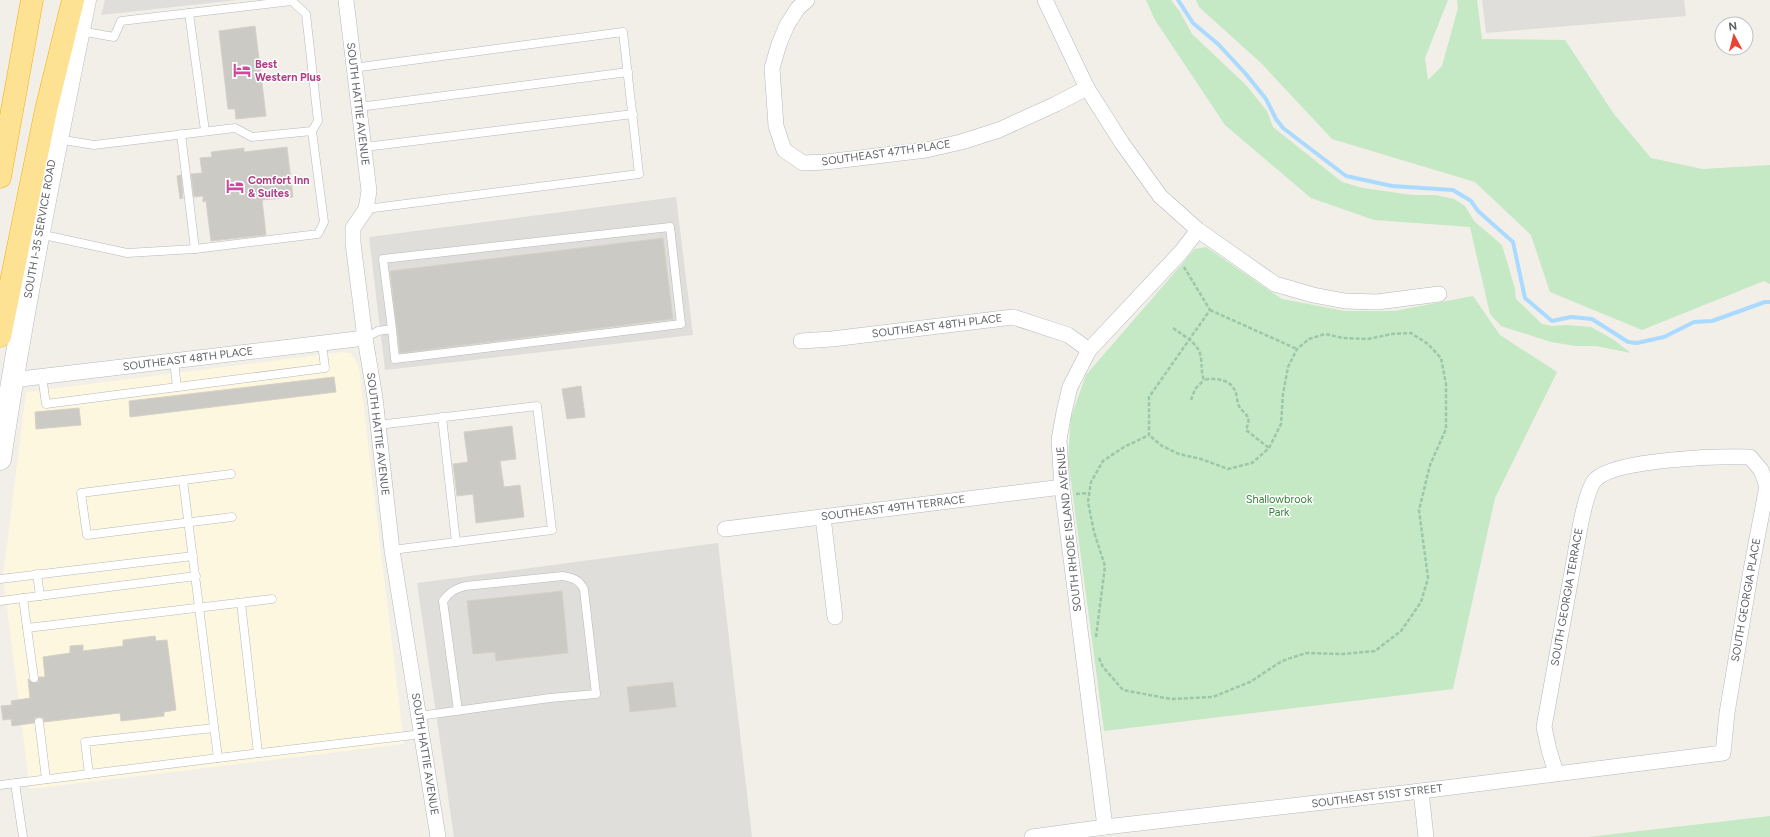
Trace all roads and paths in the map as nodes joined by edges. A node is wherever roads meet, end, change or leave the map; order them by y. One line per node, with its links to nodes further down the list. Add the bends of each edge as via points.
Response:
1 (32, 0): 19 (highway)
2 (73, 0): 29 (highway, via 46,110)
3 (84, 0): 8 (main road, SOUTH I-35 SERVICE ROAD)
4 (346, 0): 9 (street, SOUTH HATTIE AVENUE)
5 (807, 0): 11 (street, SOUTHEAST 47TH PLACE, via 798,8 787,25 778,44 772,68 776,126 784,150 803,163 926,150 961,142 999,130)
6 (1045, 0): 11 (street)
7 (189, 13): 8 (lane, via 121,21 114,37); 14 (lane); 15 (lane, via 292,1 306,14 318,121)
8 (78, 30): 17 (main road, SOUTH I-35 SERVICE ROAD)
9 (353, 68): 10 (lane, via 623,32); 12 (street, SOUTH HATTIE AVENUE)
10 (628, 72): 12 (lane); 13 (lane)
11 (1087, 88): 21 (street, via 1160,196)
12 (359, 107): 18 (street, SOUTH HATTIE AVENUE)
13 (633, 114): 18 (lane); 20 (lane, via 639,174)
14 (204, 131): 15 (lane, via 235,128 252,137); 16 (lane)
15 (312, 131): 23 (lane, via 324,222 318,234)
16 (181, 134): 17 (lane, via 94,145); 23 (lane)
17 (56, 139): 22 (main road, SOUTH I-35 SERVICE ROAD)
18 (365, 147): 20 (street, SOUTH HATTIE AVENUE, via 369,191)
19 (0, 177)
20 (366, 209): 30 (street, SOUTH HATTIE AVENUE, via 353,228)
21 (1198, 230): 24 (street, SOUTH RHODE ISLAND AVENUE); 25 (street, via 1275,284 1313,295 1345,301 1377,302)
22 (39, 234): 23 (lane, via 127,254); 37 (main road, SOUTH I-35 SERVICE ROAD)
23 (195, 249)
24 (1175, 259): 26 (path, via 1187,269); 34 (street, SOUTH RHODE ISLAND AVENUE)
25 (1439, 294)
26 (1210, 310): 33 (path); 43 (path, via 1150,397)
27 (1173, 328): 38 (path, via 1196,344 1200,350)
28 (392, 329): 28 (lane, via 395,359 681,324 670,227 383,259); 30 (lane, via 378,331)
29 (0, 336)
30 (365, 338): 32 (street, SOUTHEAST 48TH PLACE); 42 (street, SOUTH HATTIE AVENUE)
31 (801, 341): 34 (street, SOUTHEAST 48TH PLACE, via 1012,317 1068,335)
32 (322, 343): 35 (street, SOUTHEAST 48TH PLACE); 39 (lane, via 325,368)
33 (1297, 349): 44 (path, via 1288,367 1281,424); 69 (path, via 1309,339 1324,334 1368,339 1392,334 1411,334 1428,344 1442,358 1446,384 1446,428 1430,464 1419,510 1428,578 1421,602 1401,631 1375,651 1343,654 1306,653 1282,661 1250,682 1213,697 1171,698 1123,690 1103,667)
34 (1089, 350): 49 (street, SOUTH RHODE ISLAND AVENUE, via 1070,387 1064,412 1059,440)
35 (174, 361): 36 (street, SOUTHEAST 48TH PLACE); 39 (lane)
36 (42, 376): 37 (street, SOUTHEAST 48TH PLACE); 39 (lane, via 46,404)
37 (12, 380): 45 (main road, SOUTH I-35 SERVICE ROAD)
38 (1204, 380): 40 (path, via 1195,389); 44 (path, via 1217,379 1231,385 1238,405 1248,417 1249,424 1246,430)
39 (177, 387)
40 (1191, 400)
41 (442, 417): 42 (lane); 54 (lane); 54 (lane, via 536,406 552,530)
42 (378, 425): 55 (street, SOUTH HATTIE AVENUE)
43 (1149, 435): 44 (path, via 1162,446 1180,454 1201,458 1228,468 1252,463); 68 (path, via 1103,461 1090,482 1088,502 1105,566)
44 (1269, 448)
45 (0, 459)
46 (1651, 463): 77 (street, SOUTH GEORGIA PLACE, via 1716,456 1750,457 1761,470 1767,486 1727,713); 79 (street, SOUTH GEORGIA TERRACE, via 1618,468 1596,479 1587,497 1544,727)
47 (232, 474): 48 (lane)
48 (183, 480): 52 (lane); 52 (lane, via 81,493 87,535)
49 (1062, 487): 51 (street, SOUTHEAST 49TH TERRACE); 85 (street, SOUTH RHODE ISLAND AVENUE)
50 (232, 517): 52 (lane)
51 (823, 517): 53 (street, SOUTHEAST 49TH TERRACE); 66 (street)
52 (189, 523): 56 (lane)
53 (724, 529)
54 (456, 542): 55 (lane)
55 (392, 550): 72 (street, SOUTH HATTIE AVENUE)
56 (193, 556): 57 (lane); 58 (lane)
57 (37, 574): 59 (lane); 60 (lane)
58 (196, 576): 60 (lane); 65 (lane)
59 (0, 579)
60 (40, 596): 61 (lane)
61 (23, 598): 63 (lane); 67 (lane)
62 (272, 599): 64 (lane)
63 (0, 601)
64 (241, 603): 65 (lane); 76 (lane)
65 (199, 608): 67 (lane); 74 (lane)
66 (835, 617)
67 (27, 628): 70 (lane)
68 (1096, 642)
69 (1097, 653)
70 (34, 678)
71 (458, 711): 71 (lane, via 596,694 582,585 574,578 563,576 465,586 447,595 443,601); 72 (lane)
72 (419, 716): 75 (street, SOUTH HATTIE AVENUE)
73 (39, 722): 81 (lane)
74 (214, 728): 78 (lane); 80 (lane, via 85,742)
75 (422, 734): 76 (lane); 87 (street, SOUTH HATTIE AVENUE)
76 (258, 753): 78 (lane)
77 (1723, 753): 79 (street, SOUTHEAST 51ST STREET)
78 (218, 758): 80 (lane)
79 (1556, 773): 84 (street, SOUTHEAST 51ST STREET)
80 (89, 774): 81 (lane)
81 (46, 779): 82 (lane)
82 (16, 783): 83 (lane); 86 (lane)
83 (0, 785)
84 (1421, 791): 85 (street, SOUTHEAST 51ST STREET); 89 (street)
85 (1105, 827): 88 (street, SOUTHEAST 51ST STREET)
86 (22, 837)
87 (438, 837)
88 (1032, 837)
89 (1426, 837)

